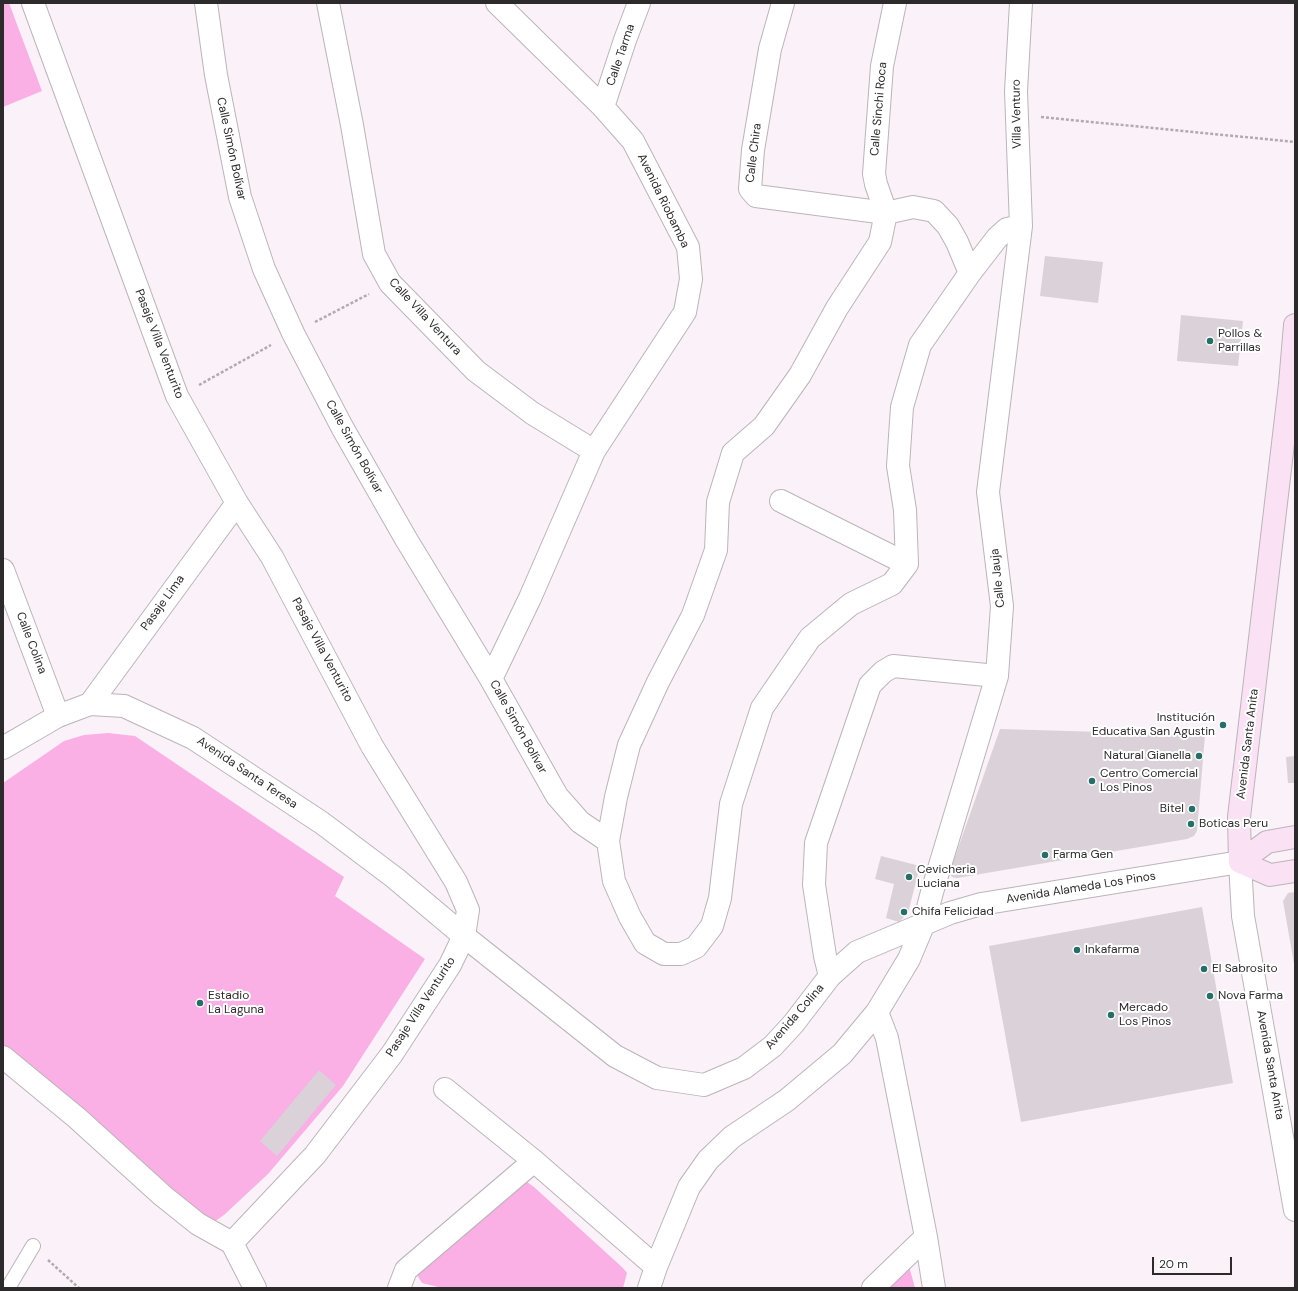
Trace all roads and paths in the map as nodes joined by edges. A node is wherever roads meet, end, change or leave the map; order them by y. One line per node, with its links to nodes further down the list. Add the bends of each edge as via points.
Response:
1 (33, 3): 19 (street, Pasaje Villa Venturito, via 177,396)
2 (206, 3): 23 (street, Calle Simón Bolívar, via 216,75 240,197 264,269 292,333 342,426)
3 (328, 3): 17 (street, Calle Villa Ventura, via 374,254 390,283 476,371 532,413)
4 (497, 3): 9 (street, Avenida Riobamba)
5 (639, 3): 9 (street, Calle Tarma)
6 (784, 3): 12 (street, Calle Chira, via 770,50 753,150 750,189 756,196)
7 (895, 3): 12 (street, Calle Sinchi Roca, via 882,66 874,174)
8 (1021, 3): 10 (street, Villa Venturo)
9 (603, 107): 17 (street, Avenida Riobamba, via 633,142 688,247 691,279 684,312)
10 (1016, 114): 11 (path); 13 (street, Villa Venturo)
11 (1295, 142)
12 (886, 213): 14 (street, Calle Chira, via 914,207 934,211 948,226); 28 (street, via 880,242 837,308 800,375 764,426 733,453 718,502 716,550 693,615 629,745)
13 (1021, 226): 14 (street, via 1007,229 997,238); 22 (street, Calle Jauja, via 988,492 1002,606)
14 (970, 273): 20 (street, via 920,345 902,407 898,466 905,510)
15 (1295, 325): 16 (main road, Avenida Santa Anita)
16 (1292, 384): 29 (main road, Avenida Santa Anita, via 1239,817)
17 (594, 451): 23 (street, Avenida Riobamba, via 530,598)
18 (781, 501): 20 (street)
19 (237, 503): 24 (street, Pasaje Lima); 32 (street, Pasaje Villa Venturito, via 272,557 372,746 456,882 468,910)
20 (907, 564): 28 (street, via 892,584 851,604 810,638 762,708 731,804 720,898 712,926 696,947 681,954 664,954 645,943 614,881)
21 (3, 570): 25 (street, Calle Colina)
22 (997, 676): 31 (street, Calle Jauja); 33 (street, via 893,666 870,685 816,843 814,885)
23 (491, 679): 28 (street, Calle Simón Bolívar, via 557,796 580,822)
24 (90, 704): 25 (street, Avenida Santa Teresa); 32 (street, Avenida Santa Teresa, via 124,706 193,738 322,823 395,878)
25 (58, 716): 26 (street, Avenida Santa Teresa)
26 (3, 748)
27 (1295, 837): 29 (main road, Avenida Alameda Los Pinos, via 1267,842)
28 (608, 841)
29 (1240, 862): 30 (main road, via 1270,875); 31 (street, Avenida Alameda Los Pinos, via 981,904); 38 (street, Avenida Santa Anita, via 1243,916)
30 (1295, 871)
31 (924, 923): 33 (street, Avenida Colina, via 858,952); 34 (street, Calle Jauja, via 909,958)
32 (464, 936): 33 (street, Avenida Colina, via 615,1056 656,1078 704,1085 744,1068 774,1046); 40 (street, Pasaje Villa Venturito, via 450,966 387,1060 315,1155)
33 (830, 976)
34 (877, 1012): 39 (street, via 887,1038); 42 (street, Calle Jauja, via 842,1054 787,1100 732,1136 708,1160 689,1187)
35 (3, 1057): 40 (street, via 77,1118 163,1196 198,1224)
36 (445, 1089): 37 (street)
37 (534, 1161): 42 (street); 46 (street, via 406,1270)
38 (1295, 1210)
39 (926, 1237): 48 (street); 49 (street)
40 (232, 1243): 45 (street)
41 (33, 1246): 43 (lane); 44 (path)
42 (656, 1267): 47 (street, Calle Jauja)
43 (8, 1288)
44 (79, 1288)
45 (255, 1288)
46 (399, 1288)
47 (649, 1288)
48 (873, 1288)
49 (934, 1288)

